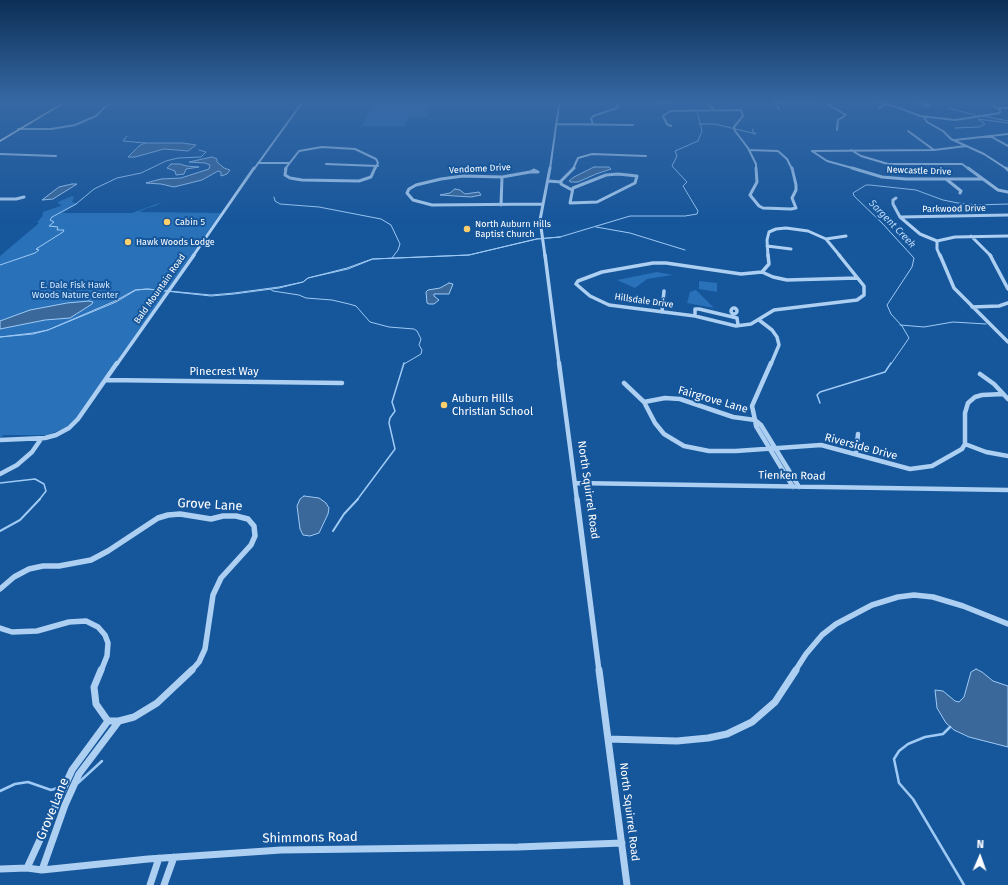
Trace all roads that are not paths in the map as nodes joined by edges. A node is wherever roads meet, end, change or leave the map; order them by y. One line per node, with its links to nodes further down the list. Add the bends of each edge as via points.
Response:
1 (274, 141): 15 (street, Bald Mountain Road)
2 (554, 141): 24 (street, North Squirrel Road)
3 (742, 141): 9 (street)
4 (922, 141): 11 (street)
5 (957, 141): 7 (street)
6 (999, 141): 8 (street)
7 (966, 146): 11 (street); 19 (street)
8 (1008, 146)
9 (749, 150): 9 (street, via 778,151 787,159 796,190 792,198 796,208 761,207 750,195 758,180 756,164)
10 (851, 150): 11 (street); 22 (street, Newcastle Drive, via 812,151 828,160 877,176); 23 (street, via 861,156 888,164 962,164)
11 (934, 150)
12 (0, 154): 13 (street)
13 (56, 156)
14 (646, 156): 25 (street, via 582,156 577,159 575,168)
15 (258, 163): 16 (street); 57 (street, Bald Mountain Road)
16 (290, 163): 18 (street, via 297,153 307,148 348,148 376,159 379,161); 18 (street, via 284,171 286,177 317,181 364,180 372,175)
17 (326, 164): 18 (street)
18 (378, 166)
19 (1008, 170)
20 (530, 172): 21 (street, Vendome Drive)
21 (502, 177): 32 (street); 32 (street, Vendome Drive, via 471,176 441,179 416,185 407,193 413,200 428,204)
22 (946, 179): 23 (street, Newcastle Drive); 28 (street, via 959,189)
23 (982, 179): 27 (street, via 1000,192)
24 (548, 180): 25 (street); 33 (street, North Squirrel Road)
25 (559, 181): 26 (street)
26 (572, 191): 26 (street, via 580,185 606,175 637,176 631,186 597,202 570,205)
27 (1008, 192)
28 (960, 193)
29 (24, 197): 31 (street)
30 (896, 198): 35 (street, via 893,204)
31 (0, 199)
32 (501, 205): 33 (street, Vendome Drive)
33 (542, 205): 72 (street, North Squirrel Road, via 540,217)
34 (1008, 215): 35 (street, Parkwood Drive)
35 (900, 217): 40 (street, via 920,234)
36 (846, 236): 39 (street)
37 (971, 236): 38 (street); 40 (street, via 948,237); 45 (street, via 991,256)
38 (1008, 236)
39 (826, 239): 41 (street, Hillsdale Drive, via 803,230 780,228 769,232); 44 (street, Hillsdale Drive)
40 (937, 241): 48 (street, via 937,249 954,288)
41 (767, 246): 42 (street); 43 (street, Hillsdale Drive, via 769,264)
42 (791, 249)
43 (762, 272): 44 (street, via 791,280); 49 (street, Hillsdale Drive, via 740,274 653,263 602,272 576,282 580,288 604,303)
44 (857, 278): 53 (street, Hillsdale Drive, via 865,289 864,295 858,300 778,309)
45 (1008, 289)
46 (664, 291): 49 (street)
47 (1008, 302): 48 (street, via 999,306)
48 (972, 307): 55 (street)
49 (662, 312): 51 (street, Hillsdale Drive)
50 (736, 313): 52 (street)
51 (695, 316): 52 (street, via 695,309 699,309); 54 (street, Hillsdale Drive, via 727,325)
52 (738, 318): 54 (street)
53 (759, 320): 54 (street, Hillsdale Drive, via 751,324); 63 (street, via 772,330 779,345 752,406)
54 (738, 325)
55 (1008, 342)
56 (980, 374): 60 (street)
57 (106, 380): 58 (street, Pinecrest Way); 65 (street, Bald Mountain Road, via 74,424 56,435)
58 (342, 383)
59 (624, 383): 62 (street, Riverside Drive)
60 (1003, 394): 61 (street); 67 (street, via 982,395 968,403)
61 (1008, 399)
62 (644, 402): 63 (street, Fairgrove Lane, via 676,398 733,417); 68 (street, Riverside Drive, via 664,434 684,446 709,451)
63 (755, 420): 68 (street, via 761,425)
64 (858, 434): 69 (street)
65 (41, 439): 66 (street, Bald Mountain Road); 71 (street, via 32,452 17,465)
66 (0, 440)
67 (965, 444): 69 (street, Riverside Drive, via 957,452 932,466 920,469 905,468); 70 (street, via 986,452)
68 (773, 449): 69 (street, Riverside Drive, via 821,445); 73 (street); 74 (street)
69 (856, 454)
70 (1008, 456)
71 (0, 474)
72 (575, 483): 73 (street, Tienken Road); 81 (street, North Squirrel Road)
73 (793, 486): 74 (street, Tienken Road)
74 (799, 487): 75 (street, Tienken Road)
75 (1008, 490)
76 (0, 589): 80 (street, Grove Lane, via 29,569 91,560 152,522 168,515 180,514 203,519 230,516 248,519 254,526 255,536 251,546 221,578 213,595 204,648 199,662 157,703 134,717)
77 (1008, 624): 81 (street, via 933,597 898,597 872,605 836,624 822,635 806,654 775,702 752,722 727,734 708,738 677,741)
78 (0, 628): 79 (street, via 12,632 37,631 69,622 86,622 98,627 108,644 107,656 94,687 96,704)
79 (108, 721): 80 (street, Grove Lane); 85 (street, Grove Lane, via 72,770)
80 (119, 721): 87 (street, Grove Lane, via 79,774)
81 (608, 739): 82 (street, North Squirrel Road)
82 (622, 843): 83 (street, Shimmons Road, via 281,850); 90 (street, North Squirrel Road)
83 (174, 857): 84 (street, Shimmons Road); 89 (street)
84 (159, 858): 87 (street, Shimmons Road); 88 (street)
85 (27, 868): 86 (street, Shimmons Road); 87 (street, Shimmons Road)
86 (0, 869)
87 (42, 870)
88 (150, 885)
89 (164, 885)
90 (627, 885)

